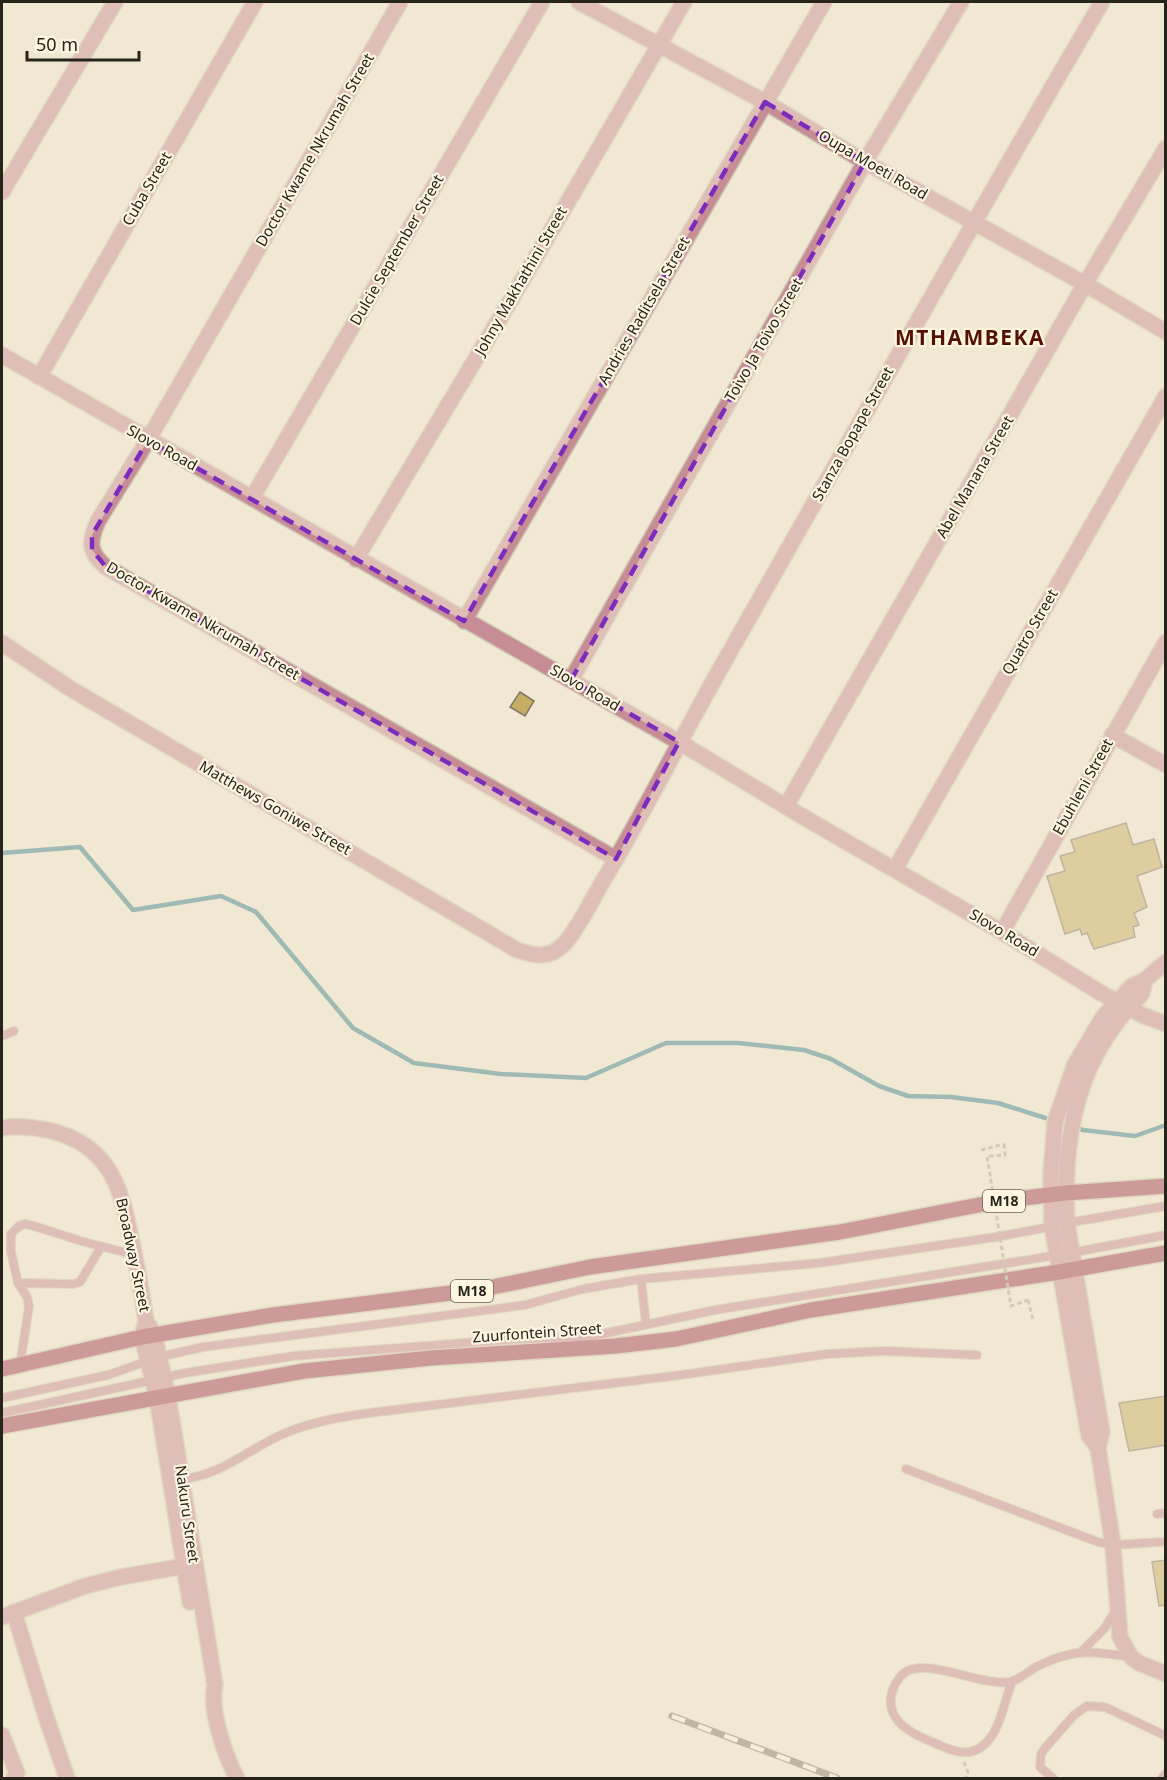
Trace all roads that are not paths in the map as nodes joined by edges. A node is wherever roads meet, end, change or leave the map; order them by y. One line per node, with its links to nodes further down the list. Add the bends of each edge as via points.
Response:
1 (115, 2): 14 (street)
2 (255, 2): 19 (street, Cuba Street)
3 (400, 2): 21 (street, Doctor Kwame Nkrumah Street)
4 (542, 2): 22 (street, Dulcie September Street)
5 (579, 2): 10 (street, Oupa Moeti Road)
6 (684, 2): 10 (street, Johny Makhathini Street)
7 (824, 2): 11 (street, Andries Raditsela Street)
8 (961, 2): 13 (street, Toivo Ja Toivo Street)
9 (1102, 2): 15 (street, Stanza Bopape Street)
10 (660, 44): 11 (street, Oupa Moeti Road); 23 (street, Johny Makhathini Street)
11 (765, 102): 13 (street, Oupa Moeti Road); 24 (street, Andries Raditsela Street)
12 (1166, 148): 16 (street, Abel Manana Street)
13 (865, 162): 15 (street, Oupa Moeti Road); 27 (street, Toivo Ja Toivo Street)
14 (2, 192)
15 (973, 222): 16 (street, Oupa Moeti Road); 29 (street, Stanza Bopape Street)
16 (1085, 284): 17 (street, Oupa Moeti Road); 31 (street, Abel Manana Street)
17 (1166, 332)
18 (2, 355): 19 (street, Slovo Road)
19 (39, 377): 21 (street, Slovo Road)
20 (1166, 396): 33 (street, Quatro Street)
21 (148, 440): 22 (street, Slovo Road); 32 (street, Doctor Kwame Nkrumah Street, via 92,535 92,550 98,560)
22 (252, 498): 23 (street, Slovo Road)
23 (356, 559): 24 (street, Slovo Road)
24 (464, 621): 27 (street, Slovo Road)
25 (1166, 642): 28 (street, Ebuhleni Street)
26 (2, 643): 35 (street, Matthews Goniwe Street, via 81,695 517,950 542,956)
27 (571, 680): 29 (street, Slovo Road)
28 (1112, 735): 30 (street); 34 (street, Ebuhleni Street)
29 (679, 742): 31 (street, Slovo Road); 32 (street, Stanza Bopape Street)
30 (1166, 765)
31 (786, 806): 33 (street, Slovo Road)
32 (616, 859): 35 (street, Stanza Bopape Street, via 571,935)
33 (895, 869): 34 (street, Slovo Road)
34 (1002, 932): 37 (street, Slovo Road)
35 (555, 952)
36 (1166, 962): 37 (street, via 1145,980 1141,994)
37 (1123, 1005): 38 (street, Slovo Road); 42 (street, via 1099,1049); 42 (street, via 1086,1041 1066,1085 1055,1122)
38 (1166, 1024)
39 (14, 1031): 40 (lane)
40 (2, 1036)
41 (3, 1124): 51 (street, Broadway Street, via 68,1136 97,1155 118,1186)
42 (1059, 1155): 44 (street)
43 (1166, 1186): 44 (main road, M18)
44 (1058, 1194): 46 (street); 56 (main road, M18, via 999,1201 840,1232 590,1267 483,1289)
45 (1166, 1206): 46 (lane)
46 (1059, 1225): 50 (street); 53 (lane, via 819,1263)
47 (1166, 1235): 50 (lane)
48 (101, 1247): 51 (lane); 54 (lane, via 80,1282); 54 (lane, via 34,1226 19,1226 12,1234 11,1247)
49 (1166, 1253): 52 (main road, Zuurfontein Street)
50 (1064, 1254): 52 (street); 55 (lane)
51 (135, 1255): 56 (street, Broadway Street)
52 (1067, 1271): 62 (main road, Zuurfontein Street, via 811,1310 676,1339 356,1365); 69 (street, via 1102,1432 1098,1448)
53 (641, 1279): 55 (lane); 58 (lane, via 525,1305 233,1342)
54 (18, 1283): 59 (lane, via 29,1306)
55 (646, 1324): 61 (lane, via 588,1337 293,1356)
56 (148, 1331): 58 (street, Nakuru Street); 59 (main road, M18)
57 (977, 1354): 67 (lane, via 827,1354 358,1414 323,1420 286,1433 214,1472)
58 (154, 1359): 61 (street, Nakuru Street); 63 (lane, via 108,1375)
59 (20, 1365): 60 (main road, M18)
60 (2, 1369)
61 (159, 1378): 62 (street, Nakuru Street); 64 (lane)
62 (162, 1397): 65 (main road, Zuurfontein Street); 67 (street, Nakuru Street); 70 (street, Nakuru Street)
63 (2, 1398)
64 (2, 1413)
65 (2, 1426)
66 (906, 1469): 69 (lane, via 1079,1536)
67 (182, 1479): 70 (street, Nakuru Street)
68 (1161, 1542): 69 (lane)
69 (1113, 1545): 71 (street)
70 (189, 1566): 72 (street, via 86,1586); 82 (street, Nakuru Street, via 214,1684 212,1695)
71 (1118, 1607): 73 (lane, via 1104,1629); 74 (street, via 1120,1636)
72 (8, 1614): 81 (street)
73 (1082, 1651): 74 (lane); 76 (lane, via 1039,1665)
74 (1131, 1657): 75 (street)
75 (1166, 1674)
76 (1012, 1682): 76 (lane, via 993,1735 977,1750 955,1752 917,1736 898,1721 891,1706 900,1677 918,1668)
77 (2, 1735): 80 (street, via 17,1773)
78 (1166, 1736): 83 (lane, via 1106,1707 1087,1706 1074,1715 1041,1754 1040,1767)
79 (1166, 1773): 84 (lane)
80 (14, 1779)
81 (68, 1779)
82 (237, 1779)
83 (1053, 1779)
84 (1162, 1779)

